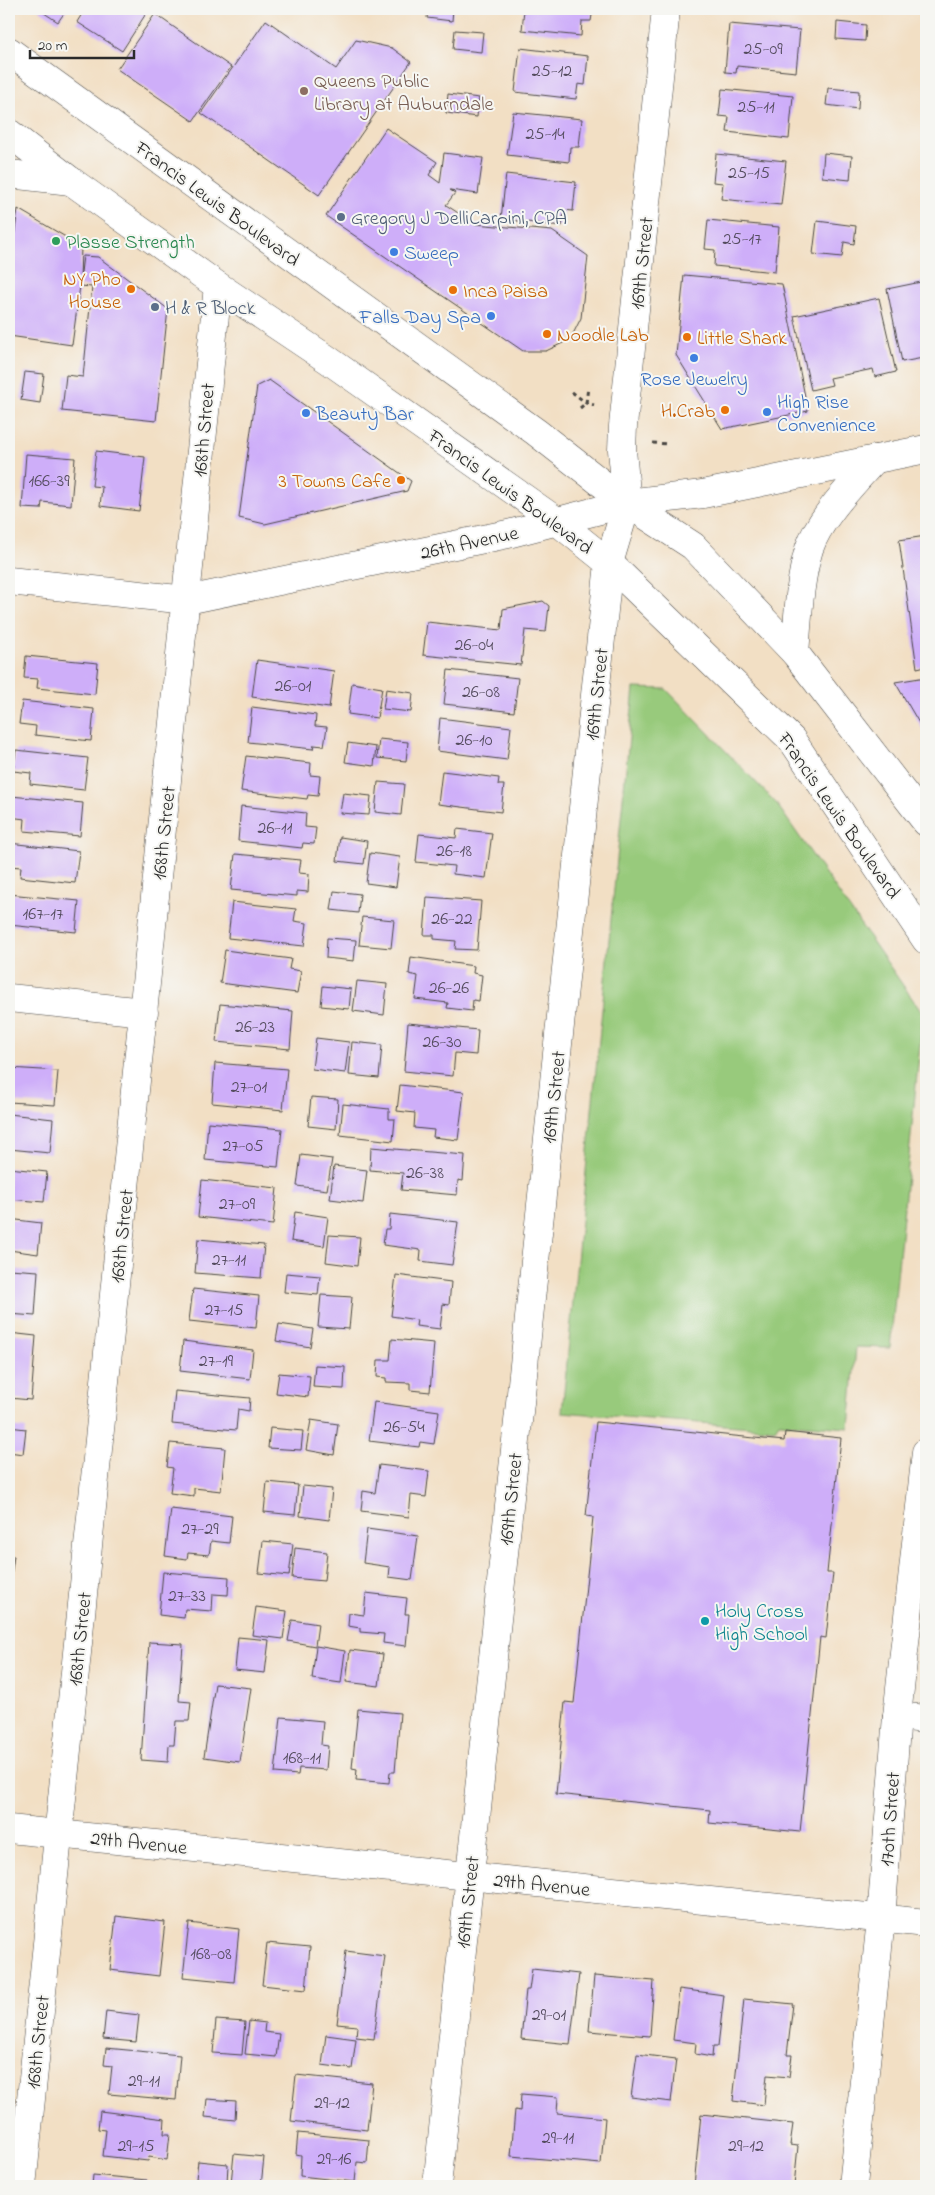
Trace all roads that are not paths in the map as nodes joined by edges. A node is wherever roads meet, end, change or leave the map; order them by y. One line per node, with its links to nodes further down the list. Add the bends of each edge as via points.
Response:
1 (666, 9): 9 (street, 169th Street, via 623,432)
2 (9, 51): 9 (street, Francis Lewis Boulevard, via 536,432)
3 (9, 133): 5 (street, Francis Lewis Boulevard)
4 (9, 174): 5 (street)
5 (71, 181): 6 (street, Francis Lewis Boulevard)
6 (218, 286): 10 (street, Francis Lewis Boulevard); 13 (street, 168th Street)
7 (926, 449): 8 (street, 26th Avenue)
8 (875, 459): 9 (street, 26th Avenue, via 703,494); 14 (street, via 831,509 809,549 801,589)
9 (627, 503): 10 (street, 26th Avenue); 11 (street, 169th Street); 14 (street, Francis Lewis Boulevard, via 693,546)
10 (558, 522): 11 (street, Francis Lewis Boulevard); 13 (street, 26th Avenue)
11 (610, 563): 16 (street, Francis Lewis Boulevard, via 792,740); 24 (street, 169th Street)
12 (9, 581): 13 (street, 26th Avenue)
13 (186, 600): 18 (street, 168th Street)
14 (795, 653): 15 (street, Francis Lewis Boulevard)
15 (926, 822)
16 (926, 940)
17 (9, 998): 18 (street)
18 (144, 1012): 23 (street, 168th Street)
19 (926, 1452): 20 (street, 170th Street)
20 (897, 1716): 21 (street); 25 (street, 170th Street)
21 (926, 1719)
22 (9, 1828): 23 (street, 29th Avenue)
23 (59, 1834): 24 (street, 29th Avenue); 27 (street, 168th Street)
24 (470, 1876): 25 (street, 29th Avenue); 28 (street, 169th Street)
25 (881, 1919): 26 (street, 29th Avenue); 29 (street, 170th Street)
26 (926, 1923)
27 (22, 2186)
28 (437, 2186)
29 (853, 2186)

